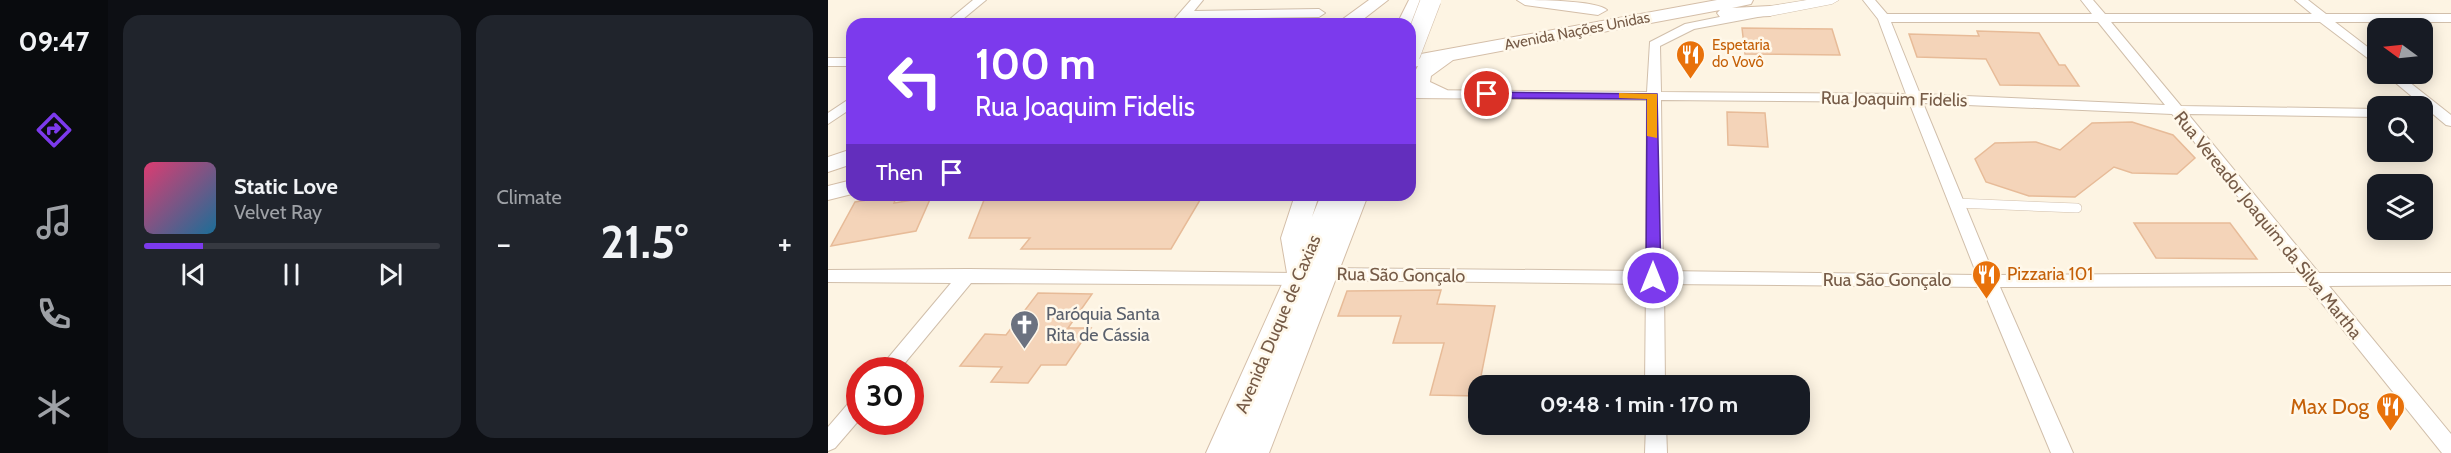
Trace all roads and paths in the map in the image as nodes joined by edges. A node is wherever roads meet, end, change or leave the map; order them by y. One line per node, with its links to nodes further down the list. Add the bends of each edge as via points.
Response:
1 (980, 0): 17 (street)
2 (1197, 0): 18 (street)
3 (1380, 0): 20 (main road)
4 (1417, 0): 21 (main road)
5 (1431, 0): 25 (main road, bridge)
6 (1525, 0): 13 (main road)
7 (1744, 0): 12 (main road, Avenida Nações Unidas)
8 (1832, 0): 14 (street, Avenida Nações Unidas)
9 (1869, 0): 22 (street)
10 (2087, 0): 16 (street, Rua Vereador Joaquim da Silva Martha)
11 (2301, 0): 23 (street)
12 (1654, 8): 13 (main road, Avenida Nações Unidas); 14 (main road); 27 (main road, Avenida Nações Unidas)
13 (1598, 10): 26 (main road, Avenida Nações Unidas)
14 (1770, 11): 35 (street, Avenida Nações Unidas, via 1663,36 1653,45)
15 (1319, 14): 19 (street)
16 (2101, 17): 22 (street); 23 (street); 38 (street, Rua Vereador Joaquim da Silva Martha)
17 (958, 18)
18 (1182, 18)
19 (1226, 18)
20 (1354, 18)
21 (1409, 18)
22 (1884, 18): 36 (street)
23 (2323, 18): 24 (street); 28 (street)
24 (2451, 18)
25 (1416, 39)
26 (1416, 45)
27 (1457, 54): 29 (main road, Avenida Nações Unidas); 34 (main road, via 1431,63 1422,73 1422,86)
28 (2367, 54)
29 (1416, 61)
30 (846, 62): 31 (street)
31 (828, 63)
32 (2404, 84): 41 (street)
33 (1416, 94): 34 (street, Rua Joaquim Fidelis)
34 (1440, 94): 35 (street, Rua Joaquim Fidelis)
35 (1653, 96): 36 (street, Rua Joaquim Fidelis); 53 (street)
36 (1913, 98): 38 (street, Rua Joaquim Fidelis); 48 (street)
37 (846, 106): 42 (street)
38 (2174, 110): 39 (street, Rua Joaquim Fidelis); 54 (street, Rua Vereador Joaquim da Silva Martha)
39 (2367, 113)
40 (2433, 115): 41 (street)
41 (2448, 117)
42 (828, 120)
43 (846, 158): 44 (main road)
44 (828, 163)
45 (846, 189): 46 (main road)
46 (828, 193)
47 (1335, 201): 51 (main road, Avenida Duque de Caxias)
48 (1955, 203): 49 (lane); 56 (street)
49 (2077, 208)
50 (968, 275): 51 (street, Rua São Gonçalo); 52 (street, Rua São Gonçalo); 57 (street)
51 (1306, 275): 53 (street, Rua São Gonçalo); 63 (main road, Avenida Duque de Caxias); 64 (main road, Avenida Duque de Caxias)
52 (828, 276)
53 (1653, 278): 56 (street, Rua São Gonçalo); 58 (street)
54 (2311, 278): 55 (street, Rua São Gonçalo); 56 (street, Rua São Gonçalo); 62 (street, Rua Vereador Joaquim da Silva Martha)
55 (2451, 279)
56 (1990, 281): 66 (street)
57 (899, 357)
58 (1655, 375)
59 (846, 421): 61 (street)
60 (1656, 435): 65 (street)
61 (828, 442)
62 (2451, 449)
63 (1222, 453)
64 (1253, 453)
65 (1656, 453)
66 (2062, 453)

